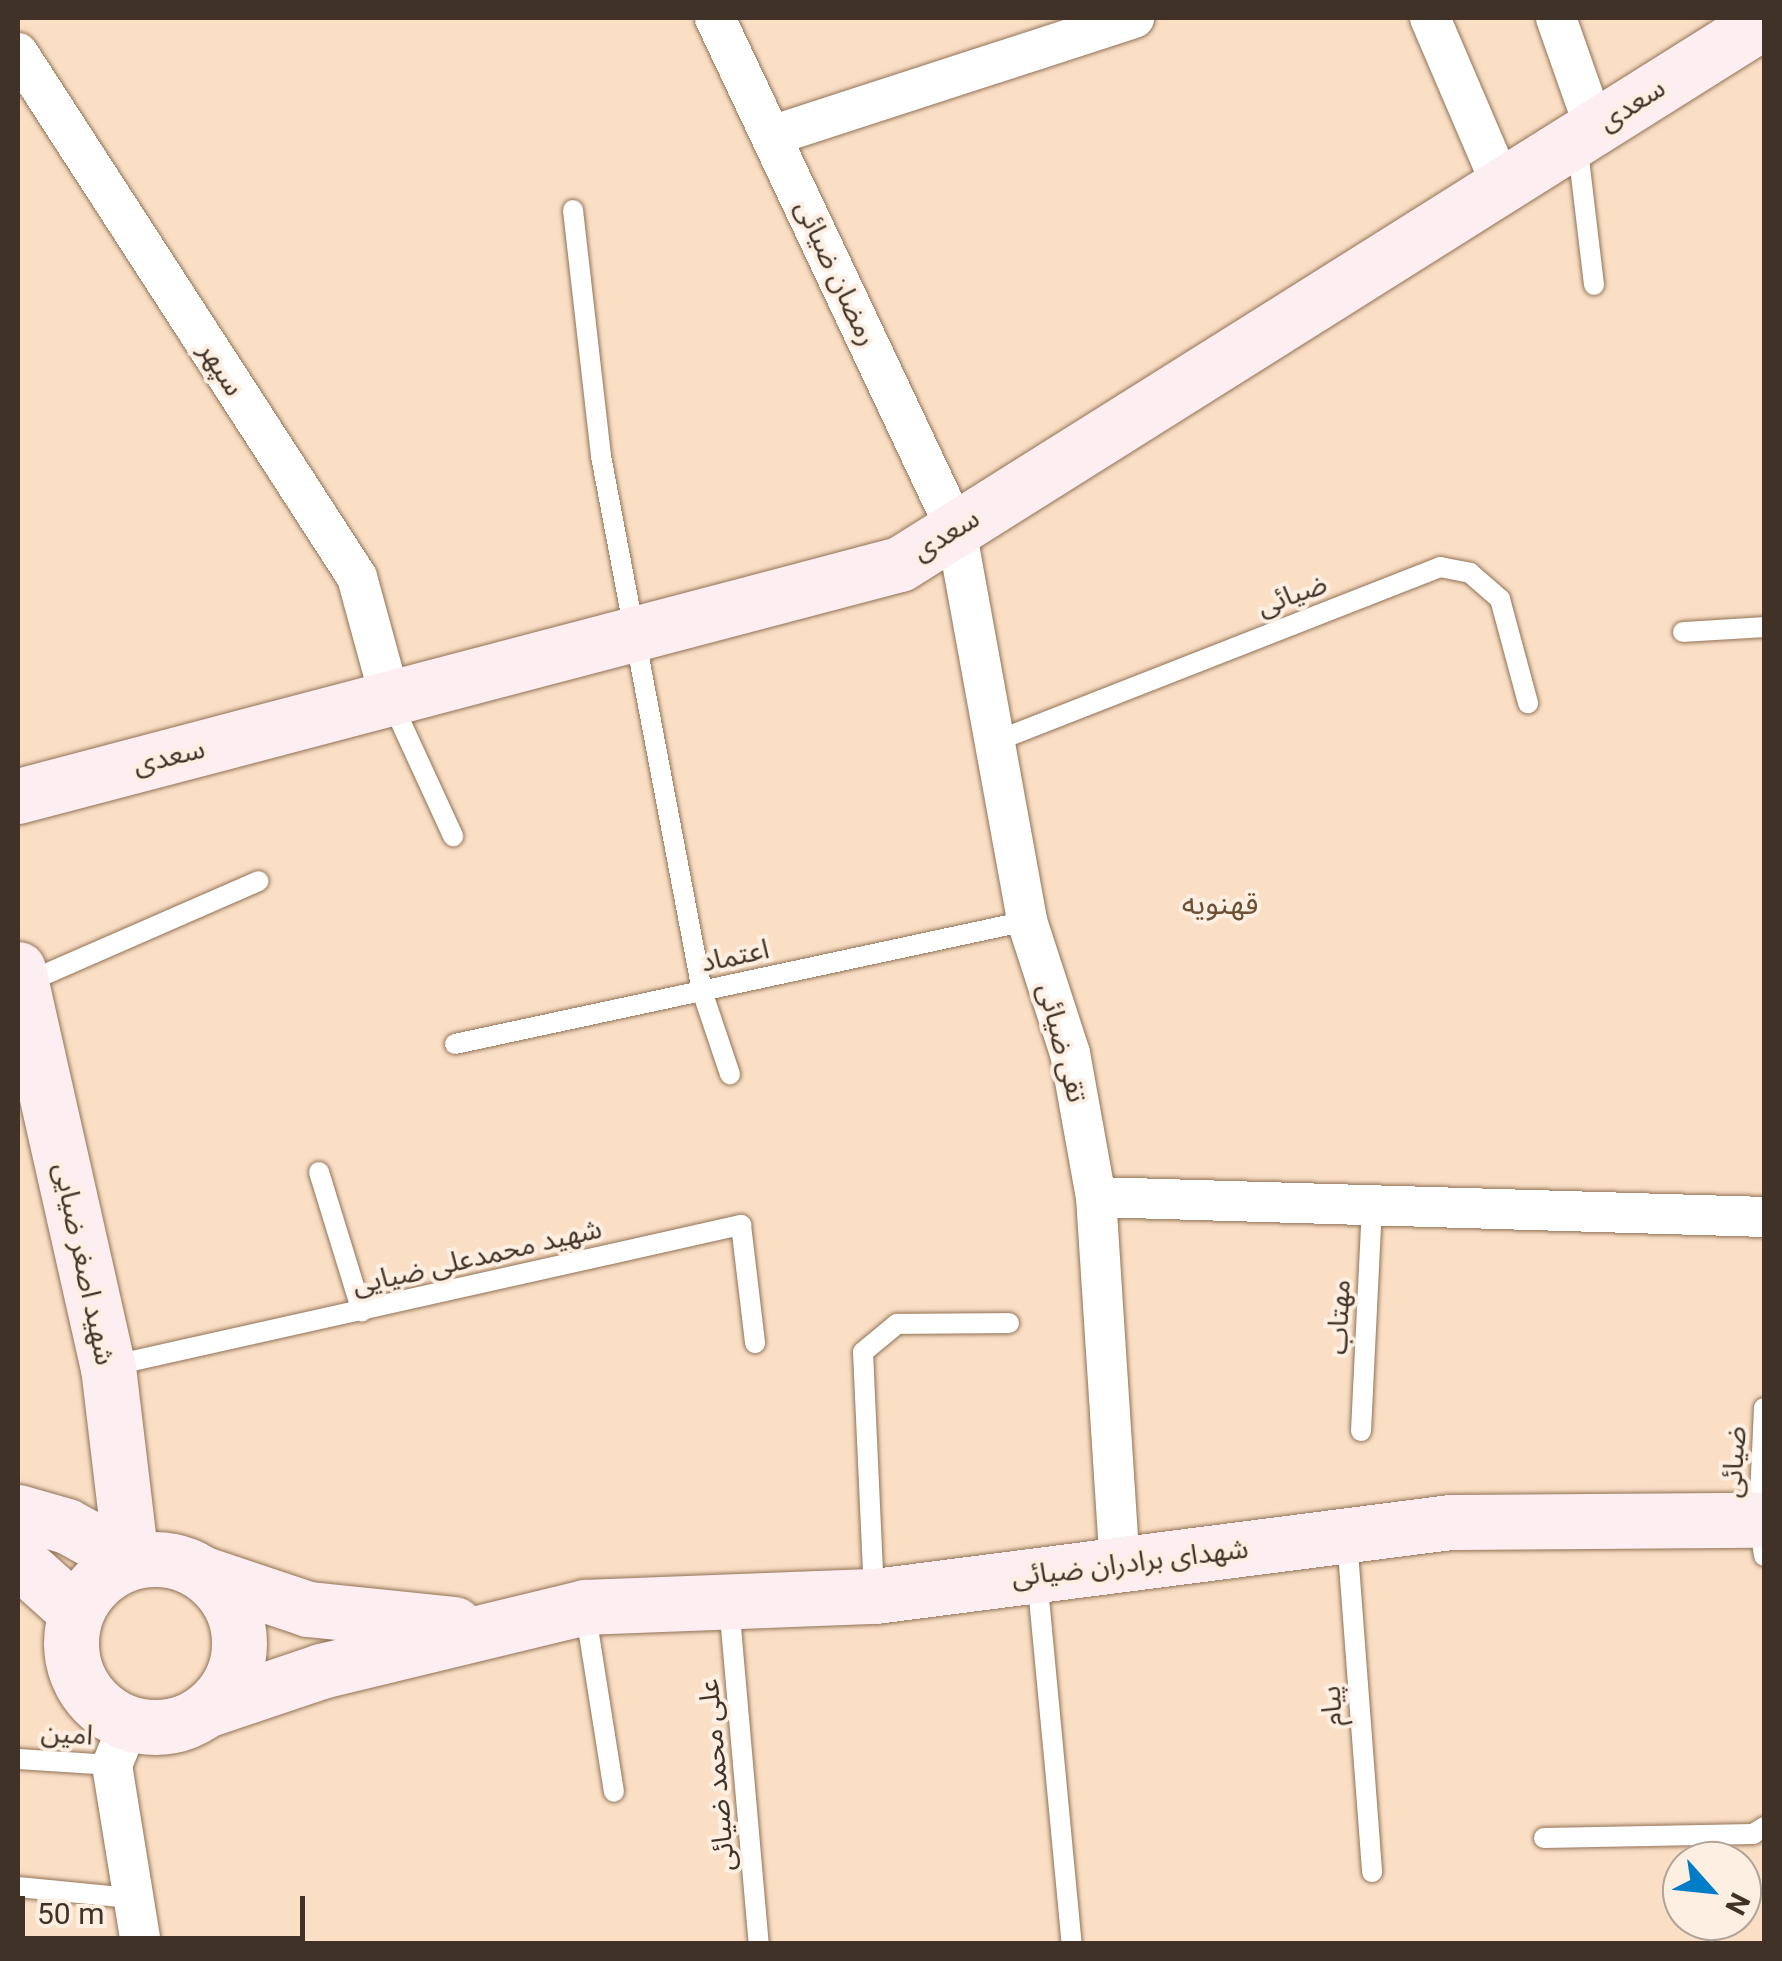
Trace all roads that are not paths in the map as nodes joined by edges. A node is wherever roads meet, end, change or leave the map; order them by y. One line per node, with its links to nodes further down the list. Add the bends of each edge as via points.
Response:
1 (715, 18): 8 (street, رمضان ضیائی)
2 (1134, 18): 8 (street)
3 (1430, 18): 9 (street)
4 (1556, 18): 7 (street)
5 (1764, 20): 7 (main road, سعدی)
6 (18, 52): 16 (street, سپهر, via 357,577)
7 (1586, 134): 9 (main road, سعدی); 11 (lane)
8 (772, 136): 12 (street, رمضان ضیائی)
9 (1503, 188): 12 (main road, سعدی)
10 (574, 210): 15 (lane, via 600,456)
11 (1594, 285)
12 (956, 529): 15 (main road, سعدی, via 900,564); 18 (street, تقی ضیائی)
13 (1764, 626): 14 (lane)
14 (1683, 632)
15 (637, 634): 16 (main road, سعدی); 24 (lane)
16 (391, 701): 19 (main road, سعدی); 20 (lane)
17 (1528, 703): 18 (lane, ضیائی, via 1500,599 1470,573 1440,567)
18 (999, 740): 22 (street, تقی ضیائی)
19 (18, 796)
20 (453, 836)
21 (259, 881): 23 (lane)
22 (1026, 921): 24 (lane, اعتماد); 29 (street, تقی ضیائی, via 1070,1054)
23 (19, 977): 26 (main road, شهید اصغر ضیایی)
24 (702, 991): 25 (lane, اعتماد); 27 (lane)
25 (455, 1044)
26 (28, 1065): 35 (main road, شهید اصغر ضیایی)
27 (730, 1074)
28 (319, 1172): 32 (lane)
29 (1096, 1198): 30 (street); 43 (street, تقی ضیائی)
30 (1372, 1206): 31 (street); 37 (lane, مهتاب)
31 (1764, 1217)
32 (362, 1312): 34 (lane, شهید محمدعلی ضیایی, via 741,1224); 35 (lane, شهید محمدعلی ضیایی)
33 (1009, 1324): 46 (lane, via 897,1324 863,1352)
34 (754, 1343)
35 (108, 1366): 42 (main road, شهید اصغر ضیایی)
36 (1764, 1408): 39 (lane, ضیائی)
37 (1361, 1430)
38 (18, 1512): 42 (main road, via 67,1526)
39 (1763, 1532): 40 (main road, شهدای برادران ضیائی, via 1450,1522)
40 (1347, 1536): 43 (main road, شهدای برادران ضیائی); 57 (lane, پیام)
41 (18, 1560): 49 (main road)
42 (131, 1561): 44 (main road, via 171,1559); 49 (main road, via 98,1581)
43 (1120, 1564): 45 (main road, شهدای برادران ضیائی)
44 (207, 1575): 50 (main road, شهدای برادران ضیائی, via 308,1609); 51 (main road, via 236,1616 237,1667)
45 (1037, 1575): 46 (main road, شهدای برادران ضیائی); 62 (lane)
46 (874, 1596): 47 (main road, شهدای برادران ضیائی)
47 (729, 1602): 48 (main road, شهدای برادران ضیائی); 61 (lane, علی محمد ضیائی)
48 (585, 1607): 50 (main road, شهدای برادران ضیائی); 54 (lane)
49 (76, 1612): 52 (main road, via 70,1646 79,1680)
50 (497, 1628): 51 (main road, شهدای برادران ضیائی, via 321,1671)
51 (209, 1709): 52 (main road)
52 (120, 1745): 53 (lane, امین); 59 (street)
53 (18, 1758)
54 (614, 1792)
55 (1764, 1827): 56 (lane, via 1753,1834)
56 (1544, 1838)
57 (1372, 1872)
58 (18, 1887): 59 (lane)
59 (130, 1898): 60 (street)
60 (141, 1944)
61 (759, 1944)
62 (1072, 1944)

